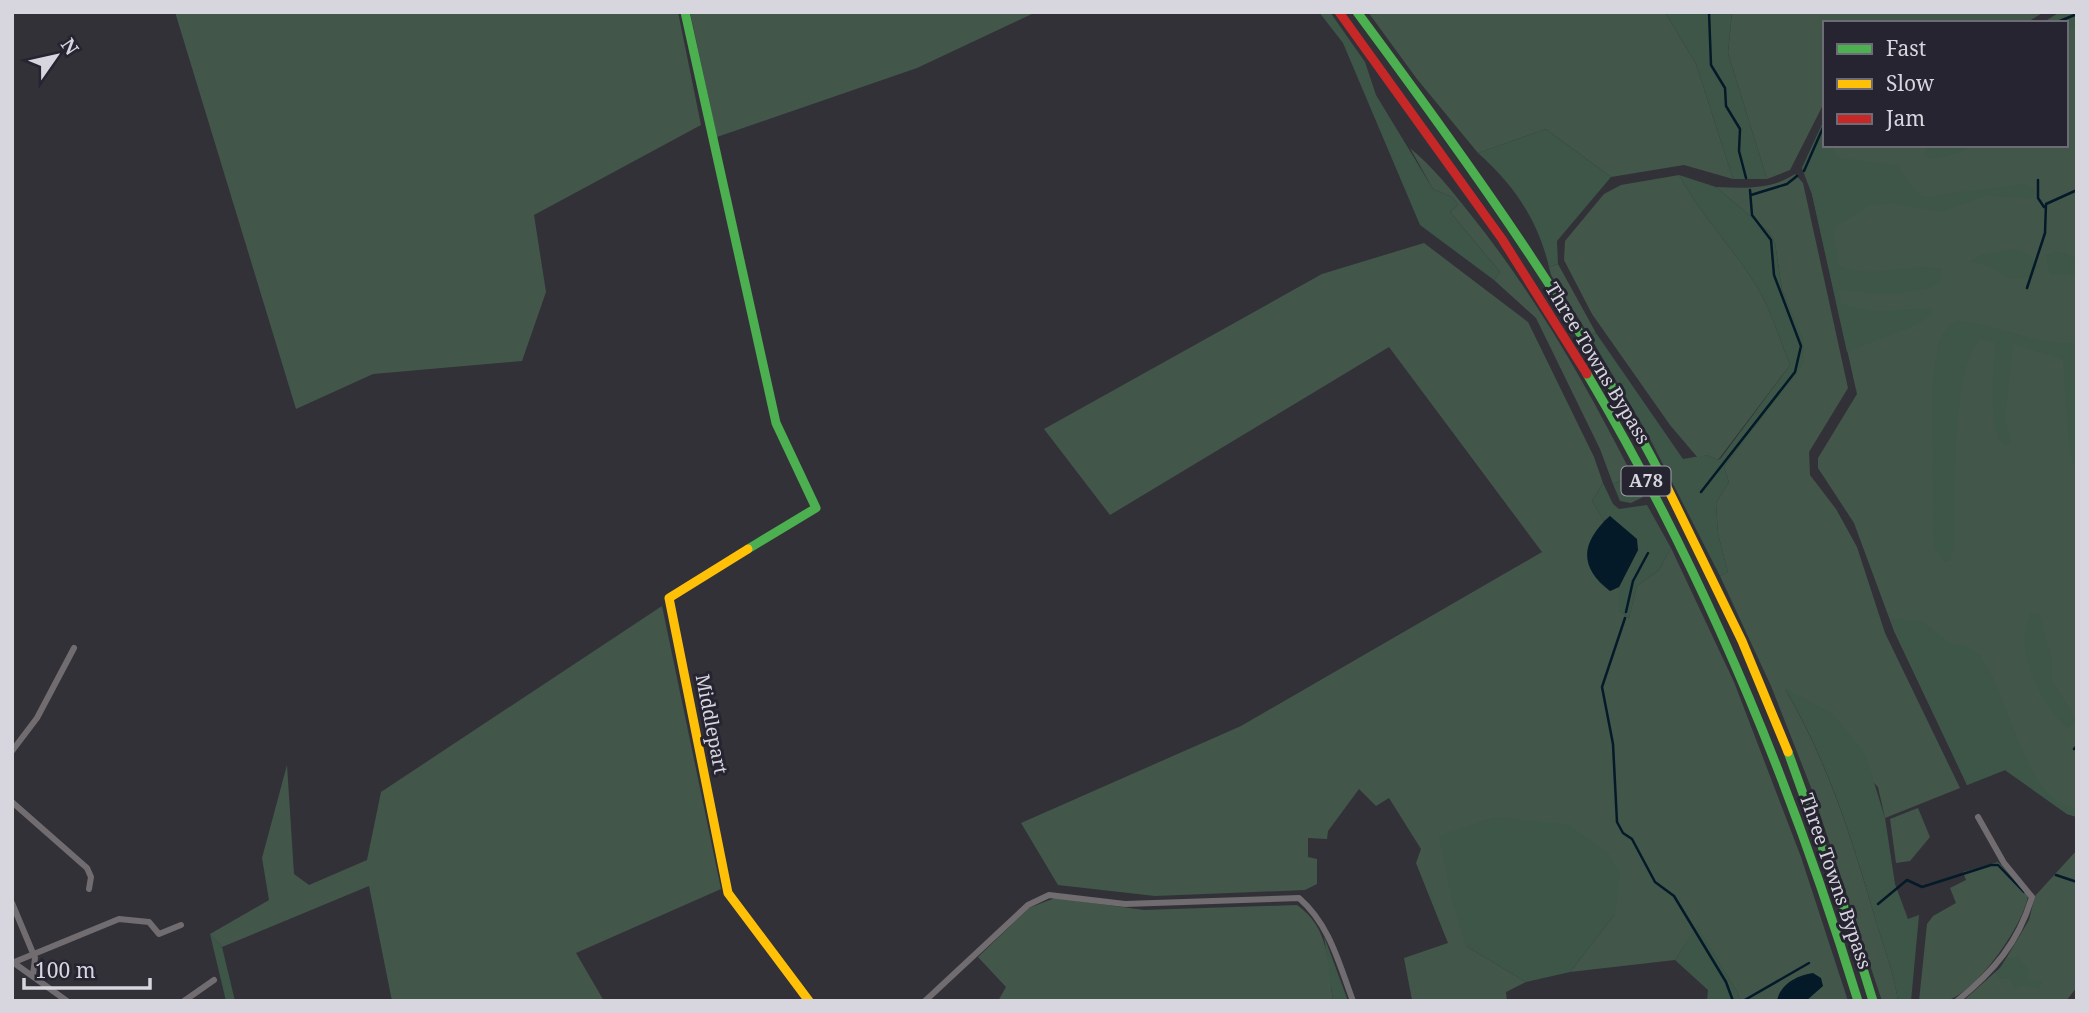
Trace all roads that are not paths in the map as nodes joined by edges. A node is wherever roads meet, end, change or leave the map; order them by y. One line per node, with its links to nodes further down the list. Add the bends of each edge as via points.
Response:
1 (685, 12): 17 (main road, Middlepart, via 776,423 816,508 669,598 728,893)
2 (1339, 12): 20 (main road, Three Towns Bypass / A78, via 1489,219 1636,461 1764,732 1829,907)
3 (1357, 12): 21 (main road, Three Towns Bypass / A78, via 1502,211 1556,295 1677,509 1778,727 1842,900)
4 (74, 649): 5 (street, via 37,718)
5 (12, 751)
6 (12, 802): 8 (street, via 87,868)
7 (1978, 817): 22 (street, via 1996,852 2032,897 2002,958)
8 (89, 889)
9 (12, 903): 11 (street)
10 (181, 925): 11 (street, via 159,934 149,922 120,919)
11 (34, 954): 12 (street); 13 (street)
12 (12, 963): 13 (street)
13 (33, 975): 15 (street)
14 (214, 980): 16 (street)
15 (67, 1001)
16 (184, 1001)
17 (809, 1001)
18 (925, 1001): 19 (street, via 1028,905 1062,894 1125,904 1299,898 1316,913 1328,933)
19 (1353, 1001)
20 (1858, 1001)
21 (1873, 1001)
22 (1957, 1001)

